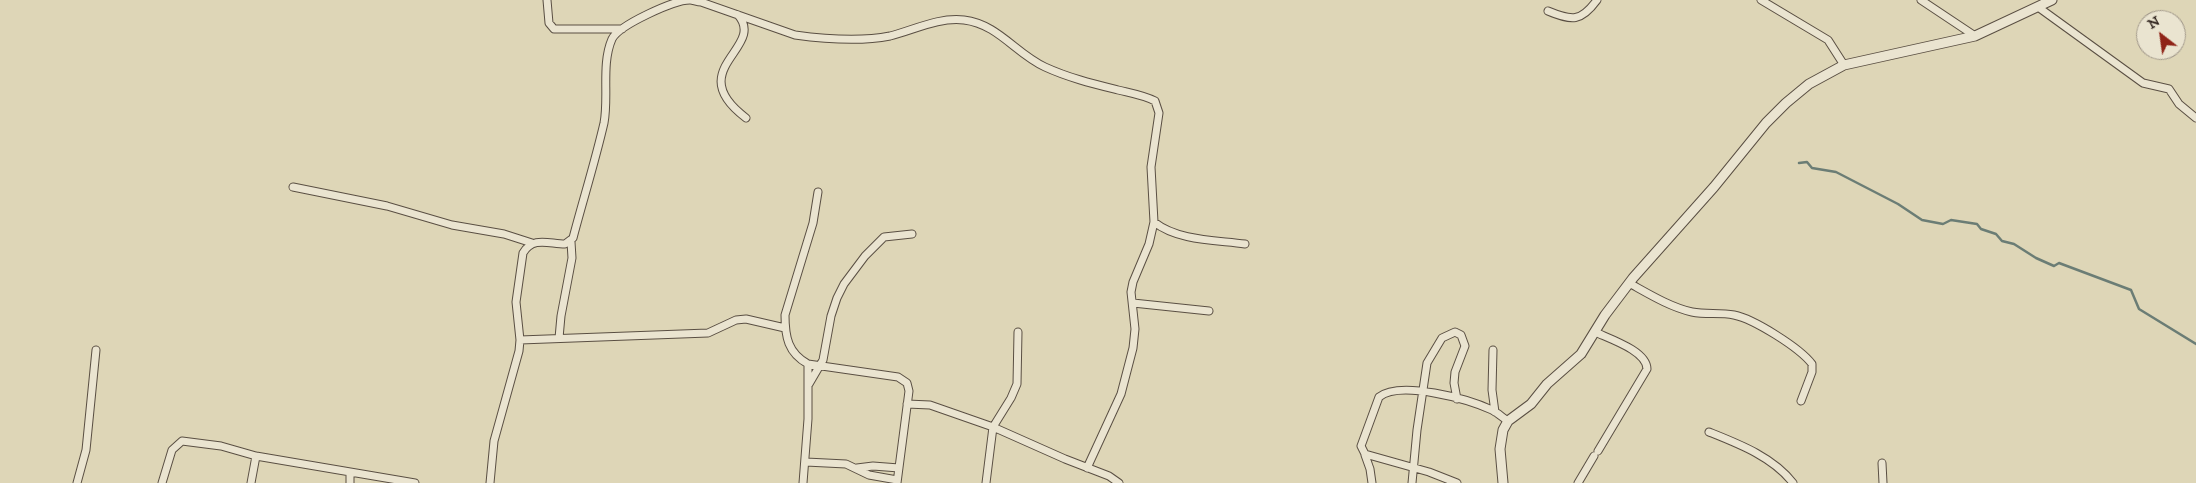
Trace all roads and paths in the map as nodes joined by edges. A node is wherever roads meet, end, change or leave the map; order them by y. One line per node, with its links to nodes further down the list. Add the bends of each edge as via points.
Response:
1 (547, 0): 9 (street, via 549,23 554,30)
2 (1597, 0): 7 (street, via 1589,11 1574,19)
3 (1761, 0): 11 (street, via 1828,40)
4 (1921, 0): 10 (street)
5 (2052, 0): 6 (street)
6 (2038, 7): 10 (street); 13 (street, via 2143,83 2169,89 2178,104)
7 (1548, 11)
8 (737, 15): 9 (street, via 689,0); 12 (street, via 744,22 744,33 726,64 721,85 728,101); 16 (street, via 795,35 827,38 890,36 950,20 964,20 995,30 1026,55 1058,73 1151,99 1157,105 1158,113 1151,167)
9 (622, 29): 18 (street, via 612,39 609,49 604,123)
10 (1975, 36): 11 (street)
11 (1844, 65): 21 (street, via 1808,84 1766,123)
12 (746, 118)
13 (2196, 118)
14 (293, 187): 19 (street, via 387,206 452,225 504,234)
15 (818, 192): 24 (street, via 813,223 785,315)
16 (1154, 222): 20 (street, via 1167,231); 22 (street, via 1149,244 1133,282)
17 (912, 234): 32 (street, via 884,237 844,284 831,316)
18 (571, 242): 19 (street); 27 (street, via 572,258)
19 (532, 244): 28 (street, via 523,253 519,276 516,302)
20 (1245, 244)
21 (1629, 283): 26 (street); 36 (street, via 1677,308 1736,316 1792,346 1812,364)
22 (1133, 303): 23 (street); 48 (street, via 1135,329 1129,370)
23 (1208, 311)
24 (785, 328): 27 (street, via 746,319 736,320 708,333); 31 (street, via 789,347)
25 (1018, 332): 40 (street, via 1017,384)
26 (1595, 332): 39 (street, via 1581,354 1546,384 1531,404); 65 (street, via 1640,354 1647,363 1647,369)
27 (559, 338): 28 (street)
28 (520, 340): 57 (street, via 494,441)
29 (96, 350): 52 (street, via 86,450)
30 (1493, 350): 38 (street)
31 (808, 364): 32 (street); 33 (street)
32 (821, 367): 33 (street); 37 (street, via 898,377 907,383)
33 (809, 384): 44 (street)
34 (1423, 392): 35 (street); 35 (street, via 1431,355 1442,338 1455,332 1465,346 1455,372); 42 (street, via 1394,390 1379,397 1361,446); 49 (street)
35 (1457, 399): 38 (street)
36 (1801, 401)
37 (907, 404): 40 (street, via 930,405); 47 (street)
38 (1495, 412): 39 (street)
39 (1508, 421): 64 (street, via 1500,449)
40 (993, 427): 48 (street); 59 (street)
41 (1709, 432): 66 (street, via 1759,455)
42 (1365, 454): 49 (street); 61 (street)
43 (256, 456): 50 (street); 53 (street, via 221,446 182,441 172,450); 54 (street)
44 (806, 462): 46 (street, via 840,463); 58 (street)
45 (1882, 462): 67 (street)
46 (857, 468): 47 (street); 51 (street, via 869,475)
47 (899, 468): 51 (street)
48 (1087, 468): 60 (street)
49 (1413, 468): 62 (street); 63 (street)
50 (350, 472): 55 (street); 56 (street)
51 (897, 482)
52 (78, 483)
53 (162, 483)
54 (251, 483)
55 (350, 483)
56 (415, 483)
57 (490, 483)
58 (803, 483)
59 (986, 483)
60 (1119, 483)
61 (1372, 483)
62 (1412, 483)
63 (1457, 483)
64 (1503, 483)
65 (1578, 483)
66 (1793, 483)
67 (1883, 483)

